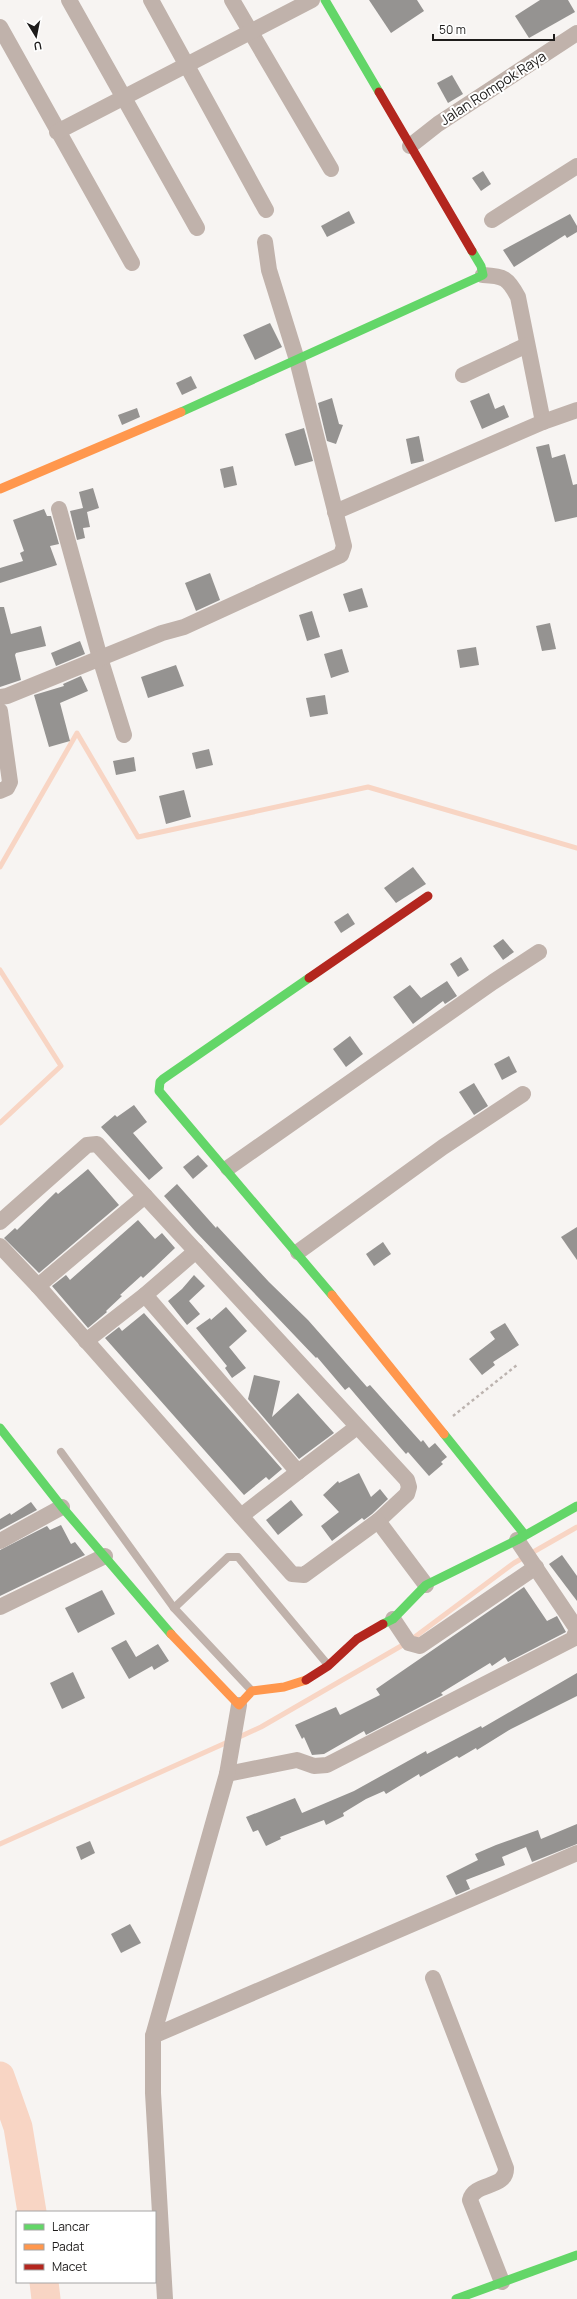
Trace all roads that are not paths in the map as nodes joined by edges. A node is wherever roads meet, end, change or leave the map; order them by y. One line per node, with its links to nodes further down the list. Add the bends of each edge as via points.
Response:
1 (69, 0): 10 (street)
2 (151, 0): 9 (street)
3 (232, 0): 7 (street)
4 (312, 0): 7 (street)
5 (325, 0): 12 (street)
6 (0, 27): 11 (street)
7 (250, 32): 9 (street); 14 (street)
8 (577, 33): 12 (street, Jalan Rompok Raya, via 438,124)
9 (187, 65): 10 (street); 15 (street)
10 (125, 97): 11 (street); 17 (street)
11 (57, 132): 19 (street)
12 (410, 146): 20 (street, via 481,266)
13 (577, 166): 16 (street)
14 (331, 169)
15 (266, 210)
16 (492, 220)
17 (198, 228)
18 (265, 242): 22 (street, via 269,270)
19 (132, 263)
20 (483, 275): 21 (street, via 502,276 511,284 518,297); 22 (street)
21 (527, 345): 23 (street); 25 (street)
22 (297, 360): 26 (street, via 133,434); 28 (street)
23 (463, 375)
24 (577, 410): 25 (street)
25 (543, 422): 28 (street)
26 (0, 489)
27 (59, 509): 29 (street)
28 (336, 512): 29 (street, via 344,546 341,555 184,627)
29 (100, 658): 30 (street); 32 (street)
30 (0, 697)
31 (0, 711): 33 (street)
32 (124, 735)
33 (3, 749): 34 (street, via 10,782 7,788)
34 (0, 791)
35 (428, 896): 38 (street, via 160,1082 160,1091)
36 (539, 952): 38 (street)
37 (523, 1094): 43 (street, via 443,1147)
38 (228, 1168): 43 (street)
39 (145, 1196): 40 (street, via 94,1143 87,1145); 42 (street); 44 (street)
40 (0, 1222)
41 (0, 1246): 44 (street)
42 (196, 1251): 45 (street); 47 (street)
43 (298, 1252): 56 (street, via 438,1427)
44 (38, 1286): 46 (street)
45 (144, 1295): 46 (street); 50 (street)
46 (86, 1341): 53 (street)
47 (357, 1426): 50 (street); 54 (street, via 407,1480 409,1488 403,1499)
48 (0, 1428): 52 (street)
49 (61, 1452): 61 (lane)
50 (298, 1472): 53 (street)
51 (577, 1506): 56 (street)
52 (62, 1507): 55 (street); 57 (street)
53 (241, 1516): 54 (street, via 292,1574 300,1576)
54 (378, 1521): 59 (street)
55 (0, 1540)
56 (522, 1541): 58 (street); 59 (street)
57 (105, 1556): 60 (street); 65 (street, via 177,1641)
58 (534, 1564): 62 (street, via 422,1645 414,1646 409,1643); 66 (street, via 577,1629 573,1639 327,1765 314,1766 297,1760)
59 (426, 1585): 62 (street)
60 (0, 1607)
61 (174, 1608): 63 (lane, via 228,1557 234,1555); 64 (lane)
62 (396, 1623): 63 (street, via 358,1639)
63 (328, 1666): 64 (street, via 308,1680 284,1687)
64 (252, 1691): 65 (street)
65 (239, 1705): 66 (street)
66 (227, 1774): 69 (street)
67 (577, 1854): 69 (street)
68 (433, 1978): 71 (street, via 506,2168 501,2180 472,2194 470,2200)
69 (153, 2036): 73 (street, via 153,2093)
70 (577, 2255): 71 (street)
71 (502, 2282): 72 (street)
72 (486, 2294): 74 (street)
73 (165, 2299)
74 (456, 2299)

